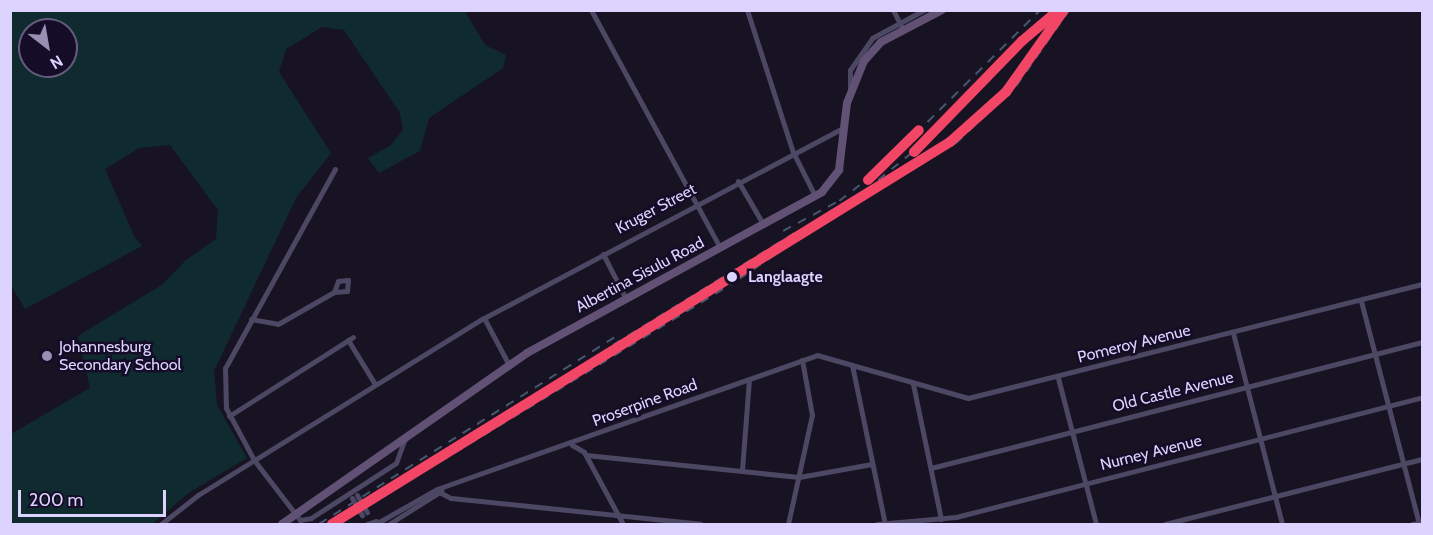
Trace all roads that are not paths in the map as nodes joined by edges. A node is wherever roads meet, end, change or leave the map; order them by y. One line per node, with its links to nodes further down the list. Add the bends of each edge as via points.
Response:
1 (591, 10): 12 (street)
2 (747, 10): 8 (street)
3 (893, 10): 6 (street)
4 (924, 10): 6 (street)
5 (942, 10): 6 (main road, Albertina Sisulu Road)
6 (902, 26): 7 (main road, Albertina Sisulu Road, via 868,55 850,89)
7 (843, 128): 8 (street, Kruger Street); 11 (main road, Albertina Sisulu Road, via 839,170 831,184)
8 (793, 152): 10 (street, Kruger Street); 11 (street)
9 (335, 169): 21 (street)
10 (738, 181): 12 (street, Kruger Street); 13 (street)
11 (815, 196): 13 (main road, Albertina Sisulu Road)
12 (696, 203): 14 (street); 15 (street, Kruger Street)
13 (763, 224): 14 (main road, Albertina Sisulu Road)
14 (720, 248): 18 (main road, Albertina Sisulu Road)
15 (603, 254): 18 (street); 20 (street, Kruger Street)
16 (1422, 284): 19 (street, Pomeroy Avenue)
17 (334, 292): 21 (street, via 278,324)
18 (626, 299): 26 (main road, Albertina Sisulu Road)
19 (1360, 301): 22 (street, Pomeroy Avenue); 24 (street)
20 (484, 318): 26 (street); 30 (street, Kruger Street)
21 (252, 319): 35 (street, via 224,375)
22 (1233, 333): 28 (street, Pomeroy Avenue); 32 (street)
23 (1422, 342): 24 (street, Old Castle Avenue)
24 (1374, 355): 32 (street, Old Castle Avenue); 34 (street)
25 (802, 360): 27 (street, Proserpine Road, via 817,355); 29 (street, Proserpine Road); 47 (street, via 813,410)
26 (509, 365): 38 (main road, Albertina Sisulu Road)
27 (852, 365): 31 (street, Pomeroy Avenue); 43 (street)
28 (1058, 378): 31 (street, Pomeroy Avenue, via 965,398); 36 (street)
29 (749, 380): 39 (street, Proserpine Road); 46 (street)
30 (375, 384): 35 (street, via 351,339); 42 (street, Kruger Street)
31 (913, 384): 45 (street)
32 (1247, 387): 36 (street, Old Castle Avenue); 37 (street)
33 (1422, 397): 34 (street, Nurney Avenue)
34 (1387, 406): 37 (street, Nurney Avenue); 44 (street)
35 (229, 416): 42 (street)
36 (1072, 431): 45 (street, Old Castle Avenue); 48 (street)
37 (1260, 437): 48 (street, Nurney Avenue); 52 (street)
38 (405, 438): 51 (street, via 396,463); 54 (main road, Albertina Sisulu Road)
39 (570, 444): 40 (street); 49 (street, Proserpine Road)
40 (586, 455): 46 (street); 55 (street)
41 (1422, 459): 44 (street)
42 (254, 460): 54 (street); 60 (street, Kruger Street, via 198,495)
43 (872, 464): 47 (street); 58 (street)
44 (1402, 464): 52 (street); 59 (street)
45 (931, 468): 56 (street)
46 (742, 470): 47 (street)
47 (799, 477): 66 (street)
48 (1085, 484): 56 (street, Nurney Avenue); 68 (street)
49 (447, 486): 50 (street, Proserpine Road); 57 (street, Proserpine Road, via 415,499)
50 (439, 492): 55 (street, via 451,498); 63 (street, Proserpine Road)
51 (353, 494): 53 (street, bridge); 54 (street, via 307,520)
52 (1275, 497): 69 (street); 70 (street)
53 (364, 513): 57 (street); 62 (street)
54 (294, 516): 61 (main road, Albertina Sisulu Road)
55 (619, 516): 64 (street); 65 (street)
56 (941, 519): 58 (street, Nurney Avenue)
57 (379, 523): 62 (street, Proserpine Road)
58 (885, 524): 67 (street, Nurney Avenue)
59 (1418, 524)
60 (161, 525)
61 (282, 525)
62 (367, 525)
63 (389, 525)
64 (623, 525)
65 (701, 525)
66 (788, 525)
67 (877, 525)
68 (1096, 525)
69 (1164, 525)
70 (1282, 525)

